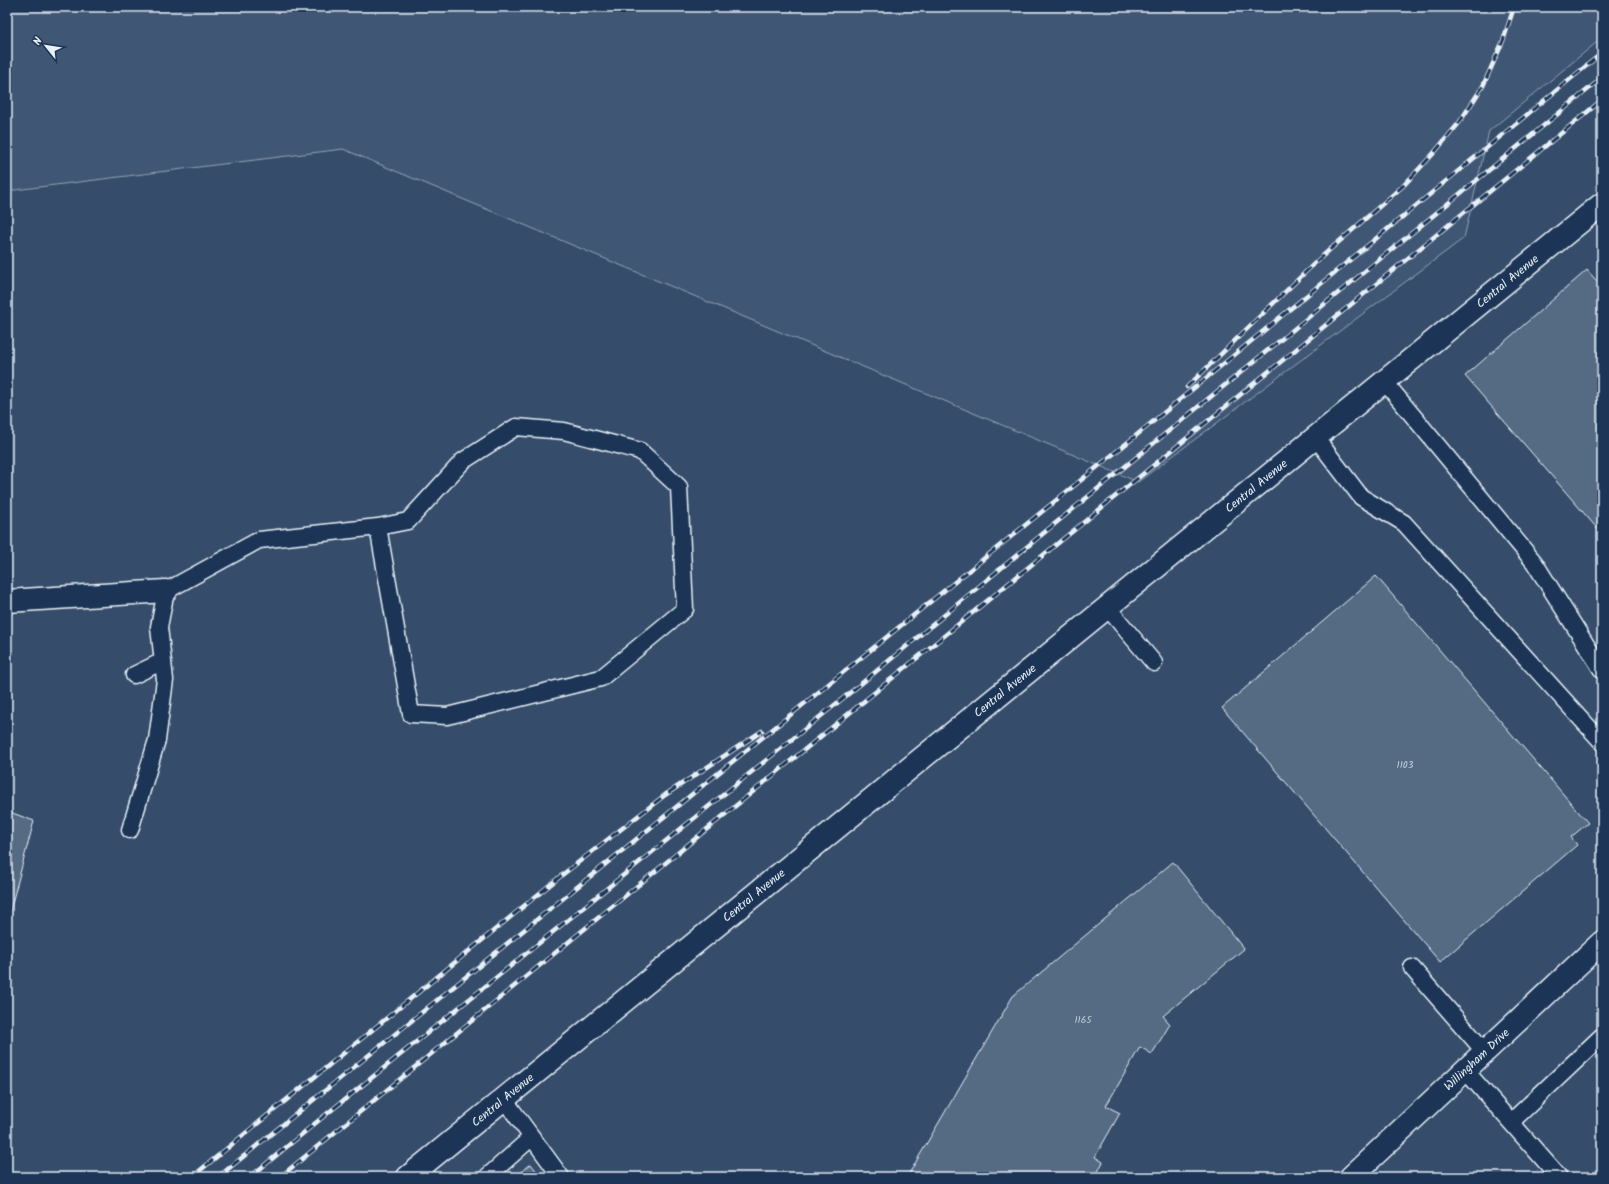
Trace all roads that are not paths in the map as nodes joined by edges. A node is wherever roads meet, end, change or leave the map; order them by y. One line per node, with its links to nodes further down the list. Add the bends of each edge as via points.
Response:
1 (1600, 208): 2 (street, Central Avenue)
2 (1384, 382): 3 (street, Central Avenue); 10 (lane, via 1534,562)
3 (1316, 438): 7 (street, Central Avenue); 12 (lane, via 1361,497 1404,523)
4 (378, 526): 4 (lane, via 408,521 463,461 516,427 564,431 640,451 679,487 685,609 601,678 448,716 411,714); 5 (lane, via 259,540)
5 (166, 592): 6 (street); 8 (lane, via 159,627)
6 (7, 601)
7 (1107, 607): 9 (lane); 19 (street, Central Avenue)
8 (163, 661): 11 (lane); 13 (lane, via 165,680 157,740)
9 (1154, 663)
10 (1602, 670)
11 (134, 675)
12 (1602, 742)
13 (130, 830)
14 (1602, 942): 17 (street, Willingham Drive)
15 (1412, 968): 17 (lane)
16 (1602, 1036): 20 (lane)
17 (1484, 1052): 18 (street, Willingham Drive)
18 (1465, 1070): 20 (lane); 25 (street, Willingham Drive)
19 (504, 1099): 21 (lane); 22 (street, Central Avenue)
20 (1511, 1122): 26 (lane)
21 (532, 1137): 23 (lane); 24 (lane)
22 (408, 1177)
23 (487, 1177)
24 (561, 1177)
25 (1350, 1177)
26 (1560, 1177)

